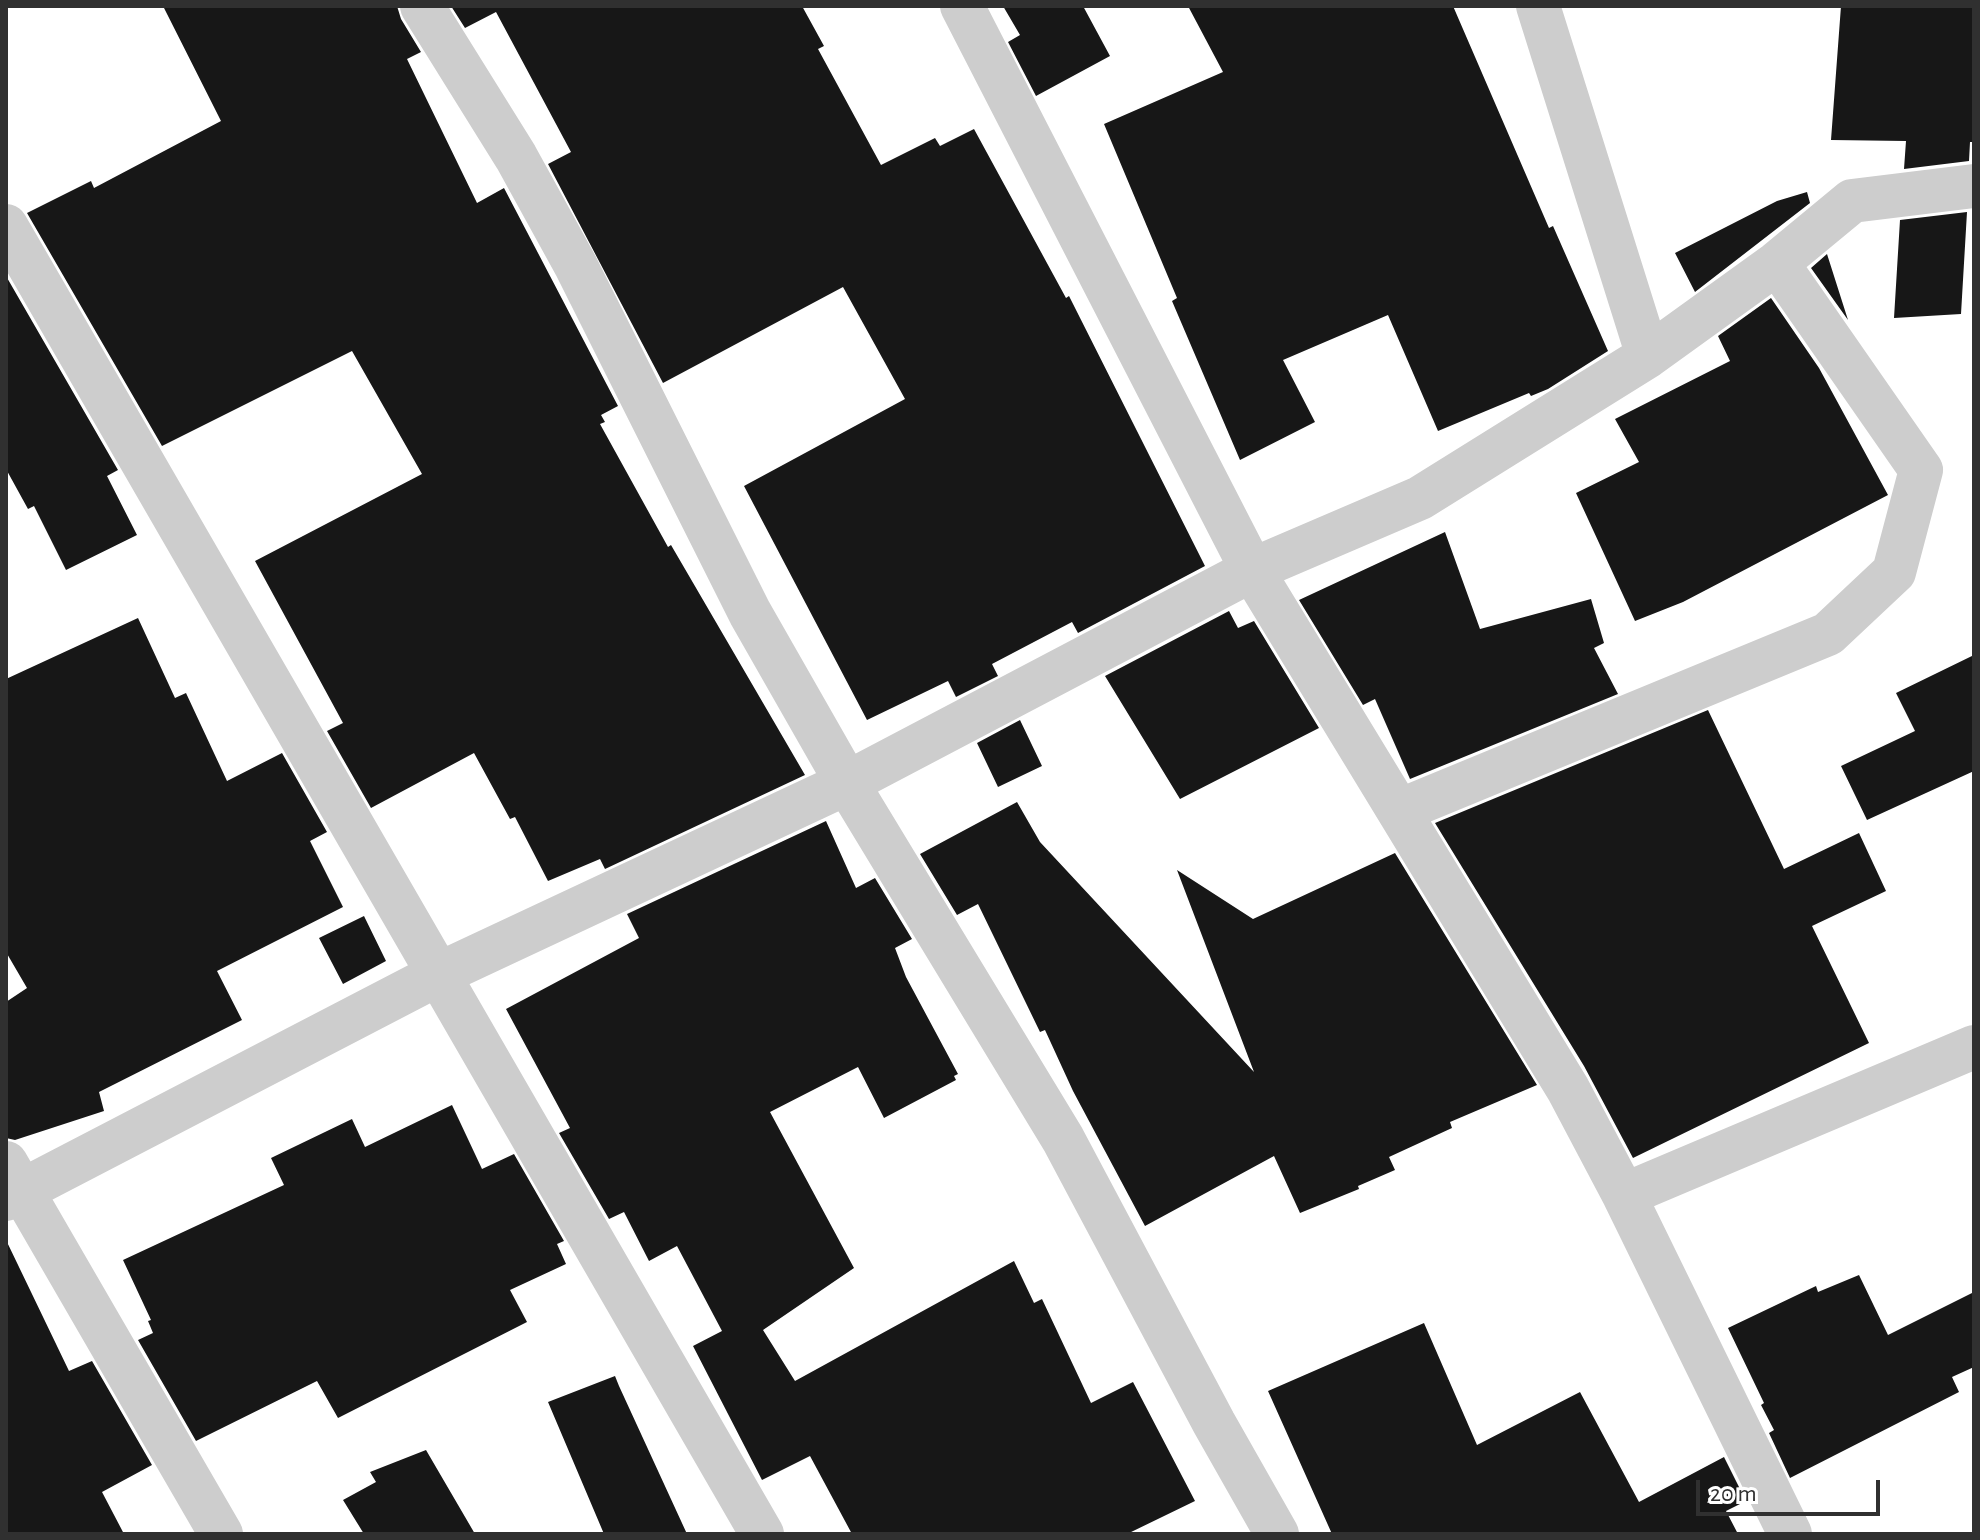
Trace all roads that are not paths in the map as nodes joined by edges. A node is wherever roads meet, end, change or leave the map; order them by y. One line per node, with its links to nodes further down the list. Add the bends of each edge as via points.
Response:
1 (422, 6): 9 (street, via 568,252 750,613)
2 (962, 6): 8 (street)
3 (1538, 6): 7 (street)
4 (1974, 186): 6 (street, via 1852,201)
5 (6, 226): 11 (street)
6 (1777, 263): 7 (street); 10 (street, via 1921,470 1894,572 1828,634)
7 (1648, 356): 8 (street, via 1420,498)
8 (1252, 570): 9 (street); 10 (street)
9 (847, 783): 11 (street); 17 (street, via 1063,1139)
10 (1401, 810): 14 (street, via 1568,1089)
11 (437, 975): 13 (street); 16 (street)
12 (1974, 1047): 14 (street)
13 (11, 1184): 15 (street)
14 (1624, 1195): 18 (street)
15 (221, 1534)
16 (762, 1534)
17 (1277, 1534)
18 (1790, 1534)

